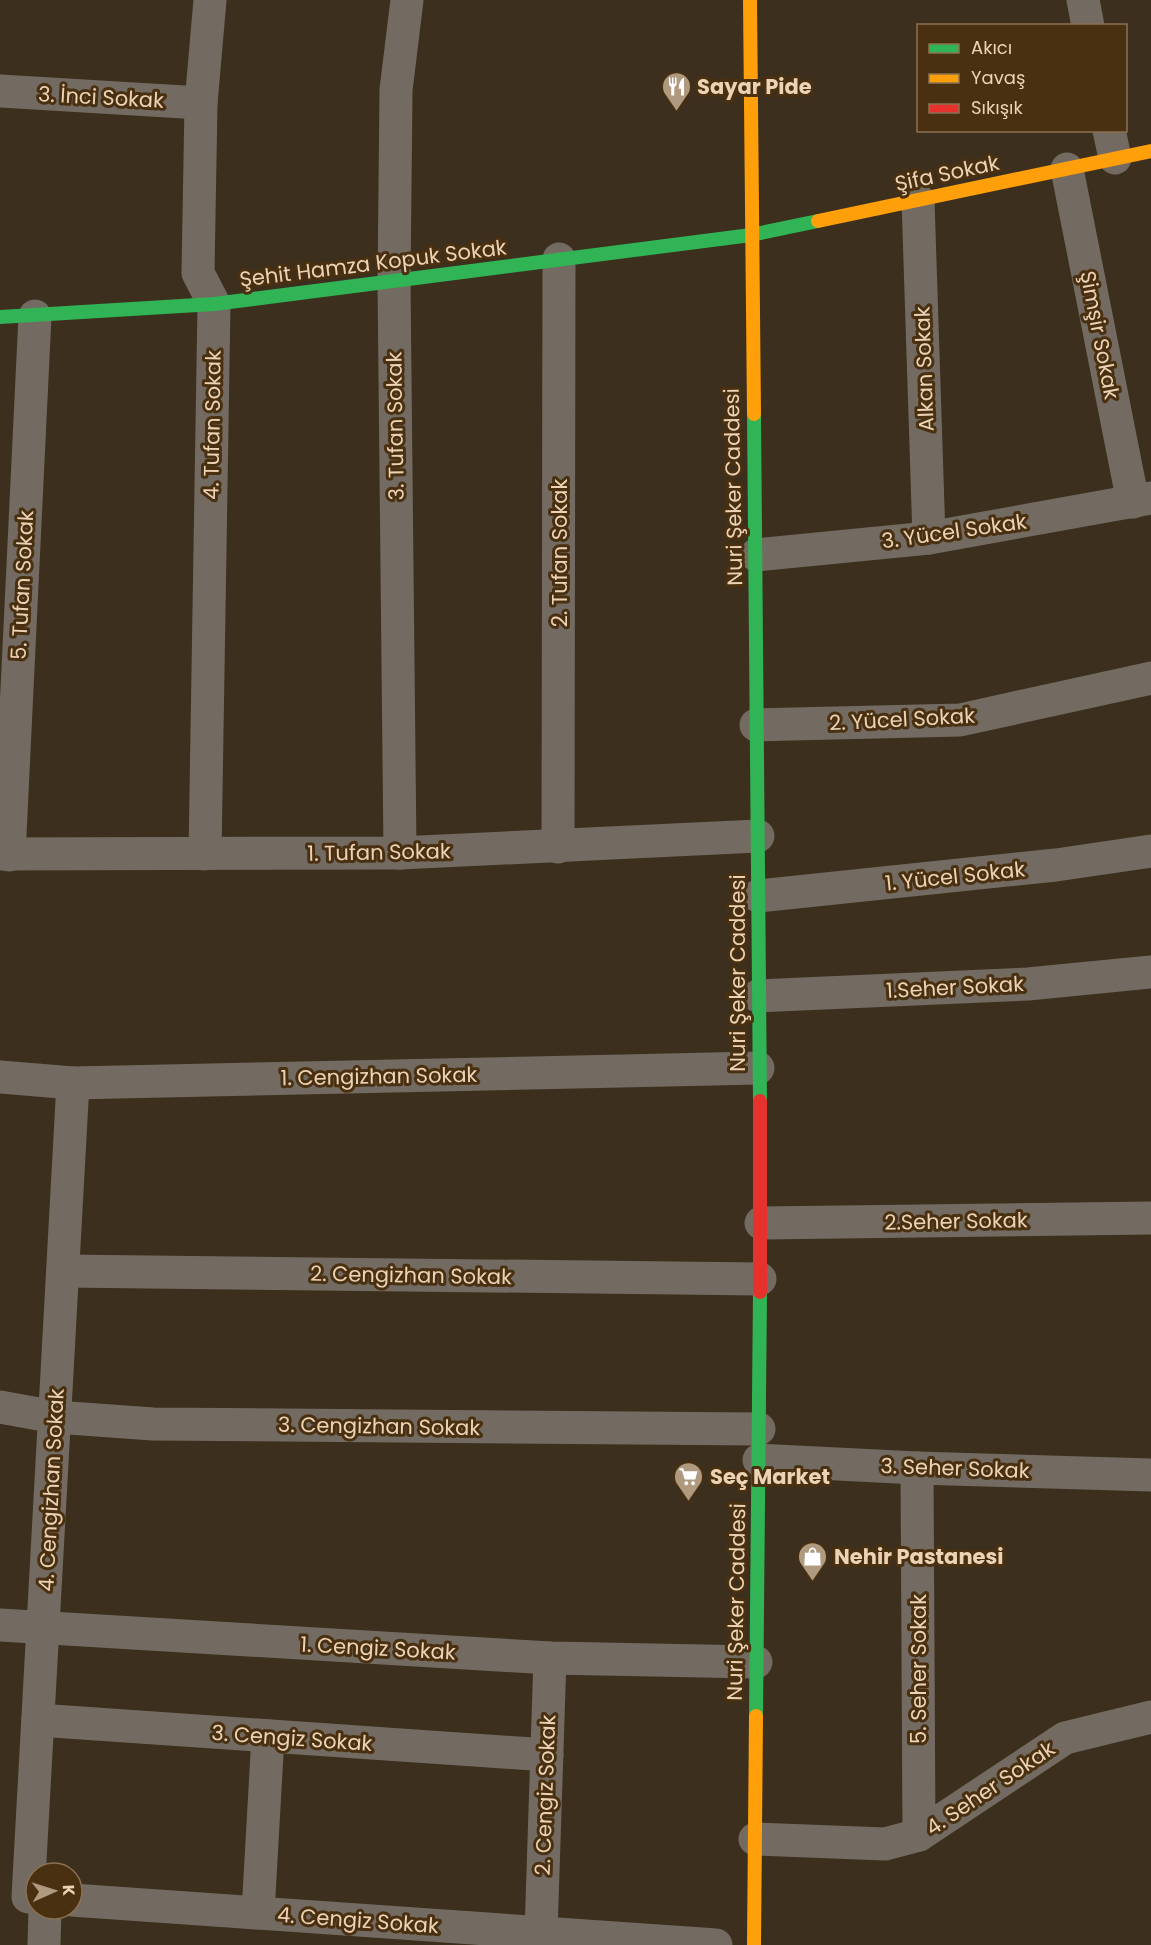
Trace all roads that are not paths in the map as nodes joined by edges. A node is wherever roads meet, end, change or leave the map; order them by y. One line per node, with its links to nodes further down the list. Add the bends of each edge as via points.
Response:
1 (210, 0): 7 (street, 4. Tufan Sokak)
2 (407, 0): 14 (street, 3. Tufan Sokak, via 396,90)
3 (750, 0): 12 (street, Nuri Şeker Caddesi)
4 (1083, 0): 5 (street)
5 (1088, 24)
6 (0, 92): 7 (street, 3. İnci Sokak)
7 (201, 103): 15 (street, 4. Tufan Sokak, via 198,273)
8 (1112, 144): 9 (street, Şifa Sokak); 10 (street, Şifa Sokak)
9 (1151, 151)
10 (1067, 169): 11 (street, Şifa Sokak); 18 (street, Şimşir Sokak)
11 (918, 200): 12 (street, Şifa Sokak); 19 (street, Alkan Sokak)
12 (751, 235): 13 (street, Şehit Hamza Kopuk Sokak); 20 (street, Nuri Şeker Caddesi)
13 (559, 260): 14 (street, Şehit Hamza Kopuk Sokak); 24 (street, 2. Tufan Sokak)
14 (394, 282): 15 (street, Şehit Hamza Kopuk Sokak); 26 (street, 3. Tufan Sokak)
15 (214, 304): 16 (street, Şehit Hamza Kopuk Sokak); 28 (street, 4. Tufan Sokak)
16 (35, 316): 17 (street, Şehit Hamza Kopuk Sokak); 27 (street, 5. Tufan Sokak)
17 (0, 317)
18 (1142, 500): 19 (street, 3. Yücel Sokak)
19 (930, 538): 20 (street, 3. Yücel Sokak)
20 (756, 555): 22 (street, Nuri Şeker Caddesi)
21 (1151, 678): 22 (street, 2. Yücel Sokak, via 960,720)
22 (756, 725): 23 (street, Nuri Şeker Caddesi)
23 (758, 836): 24 (street, 1. Tufan Sokak); 29 (street, Nuri Şeker Caddesi)
24 (558, 846): 26 (street, 1. Tufan Sokak)
25 (1151, 851): 29 (street, 1. Yücel Sokak, via 1056,865)
26 (400, 853): 28 (street, 1. Tufan Sokak)
27 (4, 854): 28 (street, 1. Tufan Sokak)
28 (206, 854)
29 (758, 896): 31 (street, Nuri Şeker Caddesi)
30 (1151, 972): 31 (street, 1.Seher Sokak, via 1028,984)
31 (758, 996): 32 (street, Nuri Şeker Caddesi)
32 (758, 1068): 34 (street, 1. Cengizhan Sokak); 36 (street, Nuri Şeker Caddesi)
33 (0, 1077): 34 (street, 1. Cengizhan Sokak)
34 (73, 1083): 37 (street, 4. Cengizhan Sokak)
35 (1151, 1218): 36 (street, 2.Seher Sokak)
36 (761, 1224): 38 (street, Nuri Şeker Caddesi)
37 (63, 1271): 38 (street, 2. Cengizhan Sokak); 40 (street, 4. Cengizhan Sokak)
38 (760, 1279): 41 (street, Nuri Şeker Caddesi)
39 (0, 1407): 40 (street, 3. Cengizhan Sokak)
40 (55, 1417): 41 (street, 3. Cengizhan Sokak, via 153,1424); 45 (street, 4. Cengizhan Sokak)
41 (759, 1445): 42 (street, 3. Seher Sokak); 47 (street, Nuri Şeker Caddesi)
42 (917, 1468): 43 (street, 3. Seher Sokak); 52 (street, 5. Seher Sokak)
43 (1151, 1475)
44 (0, 1625): 45 (street, 1. Cengiz Sokak)
45 (43, 1628): 46 (street, 1. Cengiz Sokak); 49 (street, 4. Cengizhan Sokak)
46 (550, 1658): 47 (street, 1. Cengiz Sokak); 51 (street, 2. Cengiz Sokak)
47 (756, 1662): 53 (street, Nuri Şeker Caddesi)
48 (1151, 1717): 52 (street, 4. Seher Sokak, via 1065,1738)
49 (38, 1720): 50 (street, 3. Cengiz Sokak); 54 (street, 4. Cengizhan Sokak)
50 (268, 1736): 51 (street, 3. Cengiz Sokak); 56 (street)
51 (547, 1755): 58 (street, 2. Cengiz Sokak)
52 (919, 1835): 53 (street, 4. Seher Sokak, via 885,1844)
53 (755, 1839): 61 (street, Nuri Şeker Caddesi)
54 (29, 1861)
55 (84, 1901): 56 (street, 4. Cengiz Sokak)
56 (258, 1913): 58 (street, 4. Cengiz Sokak)
57 (35, 1921): 59 (street, 4. Cengizhan Sokak)
58 (541, 1933): 60 (street, 4. Cengiz Sokak)
59 (44, 1945)
60 (716, 1945)
61 (754, 1945)

